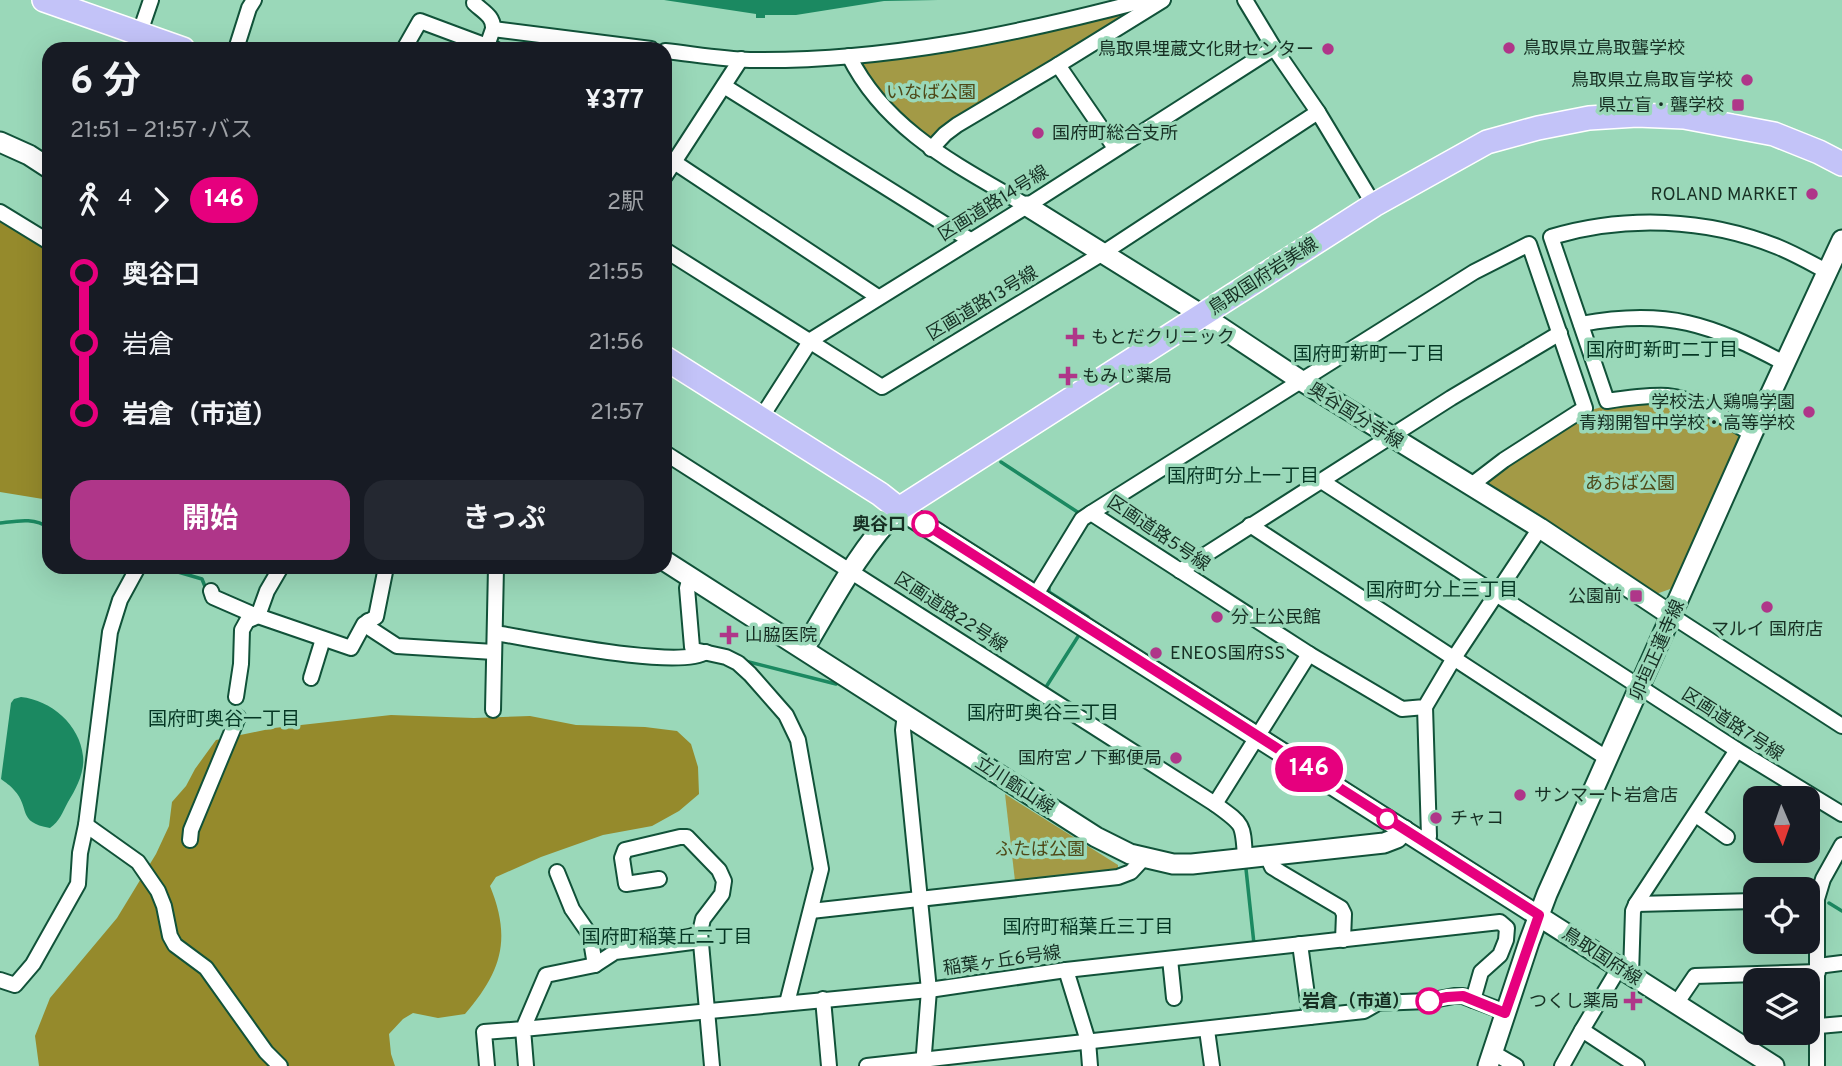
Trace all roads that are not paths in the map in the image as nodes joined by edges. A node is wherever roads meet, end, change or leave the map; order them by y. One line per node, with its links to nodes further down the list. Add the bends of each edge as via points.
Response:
1 (44, 0): 8 (main road)
2 (151, 0): 10 (street)
3 (254, 0): 12 (street)
4 (1146, 0): 19 (street, via 1016,31 895,53)
5 (1163, 0): 21 (street)
6 (1245, 0): 17 (street)
7 (474, 3): 9 (street, via 489,16)
8 (90, 8): 10 (main road)
9 (493, 29): 15 (street); 16 (street)
10 (139, 35): 11 (main road)
11 (161, 42)
12 (238, 42)
13 (408, 42): 14 (street, via 420,21)
14 (474, 42)
15 (491, 42)
16 (596, 42)
17 (1274, 48): 23 (street); 25 (street, 区画道路14号線)
18 (672, 52): 20 (street)
19 (849, 56): 20 (street); 26 (street, 奥谷国分寺線, via 883,108)
20 (741, 59): 22 (street)
21 (1058, 65): 25 (street); 26 (street, via 957,125)
22 (723, 86): 27 (street); 35 (street)
23 (1318, 112): 31 (street); 37 (street, 区画道路13号線)
24 (0, 142): 29 (main road)
25 (1115, 148): 32 (street, 区画道路14号線)
26 (931, 149): 32 (street, 奥谷国分寺線)
27 (672, 155)
28 (672, 161): 40 (street)
29 (42, 163)
30 (1842, 164): 31 (main road, 鳥取国府岩美線, via 1774,134 1684,117 1589,118 1487,142)
31 (1374, 205): 41 (main road, 鳥取国府岩美線)
32 (1027, 206): 35 (street, 区画道路14号線); 37 (main road, 奥谷国分寺線)
33 (0, 212): 34 (street)
34 (42, 238)
35 (970, 240): 40 (street, 区画道路14号線)
36 (1842, 240): 39 (main road, 卯垣正蓮寺線)
37 (1103, 253): 41 (main road, 奥谷国分寺線); 44 (street, 区画道路13号線, via 882,387)
38 (672, 254): 44 (street, 区画道路13号線)
39 (1826, 271): 42 (street, via 1778,247 1684,223 1593,226 1551,237); 46 (main road, 卯垣正蓮寺線)
40 (878, 297): 44 (street, 区画道路14号線)
41 (1202, 315): 47 (main road, 奥谷国分寺線); 54 (main road, 鳥取国府岩美線)
42 (1581, 324): 46 (street, via 1658,317 1695,323 1735,337); 49 (street, via 1607,401 1670,396)
43 (1560, 333): 47 (street, 区画道路5号線, via 1529,244 1474,272); 50 (street); 53 (street, via 1586,408)
44 (811, 340): 48 (street, 区画道路14号線)
45 (672, 362): 48 (main road)
46 (1786, 364): 49 (main road, 卯垣正蓮寺線)
47 (1300, 380): 50 (main road, 奥谷国分寺線); 55 (street, 区画道路5号線)
48 (761, 418): 54 (main road)
49 (1752, 434): 70 (main road, 卯垣正蓮寺線)
50 (1392, 438): 52 (street); 53 (main road, 奥谷国分寺線)
51 (672, 457): 59 (street, 区画道路22号線)
52 (1323, 482): 56 (street); 67 (street, 区画道路7号線)
53 (1470, 486): 57 (main road, 奥谷国分寺線)
54 (899, 509): 59 (main road); 68 (main road, 鳥取国府線)
55 (1091, 513): 60 (street, 区画道路5号線); 68 (street, via 1082,519)
56 (1250, 526): 60 (street); 78 (street)
57 (1540, 528): 67 (street); 70 (main road, 奥谷国分寺線)
58 (672, 565): 65 (main road, 立川甑山線)
59 (850, 570): 74 (main road); 91 (street, 区画道路22号線)
60 (1180, 571): 77 (street, 区画道路5号線)
61 (134, 574): 95 (street, via 110,632)
62 (277, 574): 69 (street)
63 (385, 574): 71 (street, via 376,617)
64 (496, 574): 72 (street)
65 (690, 577): 74 (main road, 立川甑山線); 76 (street, via 692,647)
66 (211, 591): 69 (street, via 213,597)
67 (1496, 593): 78 (street); 80 (street, 区画道路7号線)
68 (1035, 596): 87 (main road, 鳥取国府線)
69 (258, 616): 73 (street); 81 (street, via 242,630)
70 (1672, 616): 80 (main road, 卯垣正蓮寺線); 86 (street)
71 (368, 621): 73 (street, via 351,648); 75 (street, via 371,629 397,646)
72 (495, 634): 75 (street); 76 (street, via 646,655 683,658)
73 (323, 639): 79 (street)
74 (804, 649): 84 (main road, 立川甑山線)
75 (494, 652): 83 (street)
76 (707, 652): 110 (street, via 744,668 792,725 821,869)
77 (1309, 654): 82 (street, 区画道路5号線, via 1402,709); 87 (street)
78 (1454, 658): 82 (street); 89 (street)
79 (311, 678)
80 (1641, 687): 88 (street, 区画道路7号線); 89 (main road, 卯垣正蓮寺線)
81 (236, 697)
82 (1424, 707): 99 (street)
83 (493, 710)
84 (905, 714): 103 (main road, 立川甑山線, via 1096,837); 107 (street)
85 (238, 717): 98 (street)
86 (1842, 726)
87 (1258, 737): 91 (street); 96 (main road, 鳥取国府線)
88 (1737, 750): 90 (street, 区画道路7号線); 94 (street)
89 (1608, 759): 111 (main road, 卯垣正蓮寺線)
90 (1792, 786)
91 (1216, 803): 102 (street, 区画道路22号線, via 1243,827)
92 (1820, 803): 93 (street, 区画道路7号線)
93 (1842, 814)
94 (1696, 815): 97 (street); 109 (street)
95 (86, 825): 122 (street, via 78,884 33,964 15,985); 141 (street, via 138,862 158,891 175,945 206,968)
96 (1404, 830): 99 (main road, 鳥取国府線); 101 (main road, 立川甑山線, via 1384,843)
97 (1727, 837)
98 (190, 839)
99 (1427, 845): 111 (main road, 鳥取国府線)
100 (1842, 845): 106 (street)
101 (1267, 856): 102 (main road, 立川甑山線); 112 (street, via 1272,867 1341,908)
102 (1245, 858): 103 (main road, 立川甑山線, via 1192,864)
103 (1143, 859): 107 (street, via 1118,877)
104 (556, 872): 117 (street, via 572,909 590,934)
105 (659, 879): 113 (street, via 626,884 625,850 687,837 719,870 724,888 700,924)
106 (1820, 885)
107 (921, 897): 110 (street); 123 (street)
108 (1743, 901): 109 (street)
109 (1636, 904): 120 (street)
110 (811, 911): 127 (street)
111 (1539, 915): 120 (main road, 鳥取国府線); 130 (main road, 卯垣正蓮寺線)
112 (1343, 940): 114 (street, 稲葉ヶ丘6号線); 126 (street, 稲葉ヶ丘6号線, via 1504,923 1504,947 1481,972)
113 (700, 941): 117 (street, via 615,952); 129 (street)
114 (1300, 944): 115 (street, 稲葉ヶ丘6号線); 131 (street)
115 (1170, 959): 119 (street, 稲葉ヶ丘6号線); 124 (street)
116 (1842, 963): 118 (street)
117 (595, 965): 134 (street, via 546,975)
118 (1820, 968)
119 (1066, 970): 123 (street, 稲葉ヶ丘6号線); 137 (street)
120 (1625, 971): 128 (main road, 鳥取国府線); 136 (street)
121 (1743, 973): 128 (street, via 1695,976)
122 (0, 980)
123 (929, 990): 125 (street, 稲葉ヶ丘6号線); 140 (street)
124 (1174, 998)
125 (823, 999): 127 (street, 稲葉ヶ丘6号線); 145 (street)
126 (1473, 1000): 130 (street); 131 (street, via 1454,996 1378,1003 1364,1011)
127 (787, 1003): 129 (street, 稲葉ヶ丘6号線)
128 (1676, 1004): 152 (main road, 鳥取国府線)
129 (707, 1012): 134 (street, 稲葉ヶ丘6号線); 144 (street)
130 (1505, 1013): 139 (main road, 卯垣正蓮寺線)
131 (1310, 1017): 135 (street)
132 (1842, 1024): 133 (street)
133 (1820, 1026)
134 (523, 1029): 142 (street, 稲葉ヶ丘6号線, via 484,1032); 143 (street)
135 (1208, 1030): 137 (street); 148 (street)
136 (1582, 1030): 150 (street); 151 (street)
137 (1088, 1041): 140 (street); 147 (street)
138 (1818, 1045): 153 (street)
139 (1490, 1059): 149 (street)
140 (923, 1063): 146 (street)
141 (280, 1066)
142 (487, 1066)
143 (526, 1066)
144 (712, 1066)
145 (829, 1066)
146 (867, 1066)
147 (1090, 1066)
148 (1212, 1066)
149 (1517, 1066)
150 (1562, 1066)
151 (1637, 1066)
152 (1774, 1066)
153 (1817, 1066)

